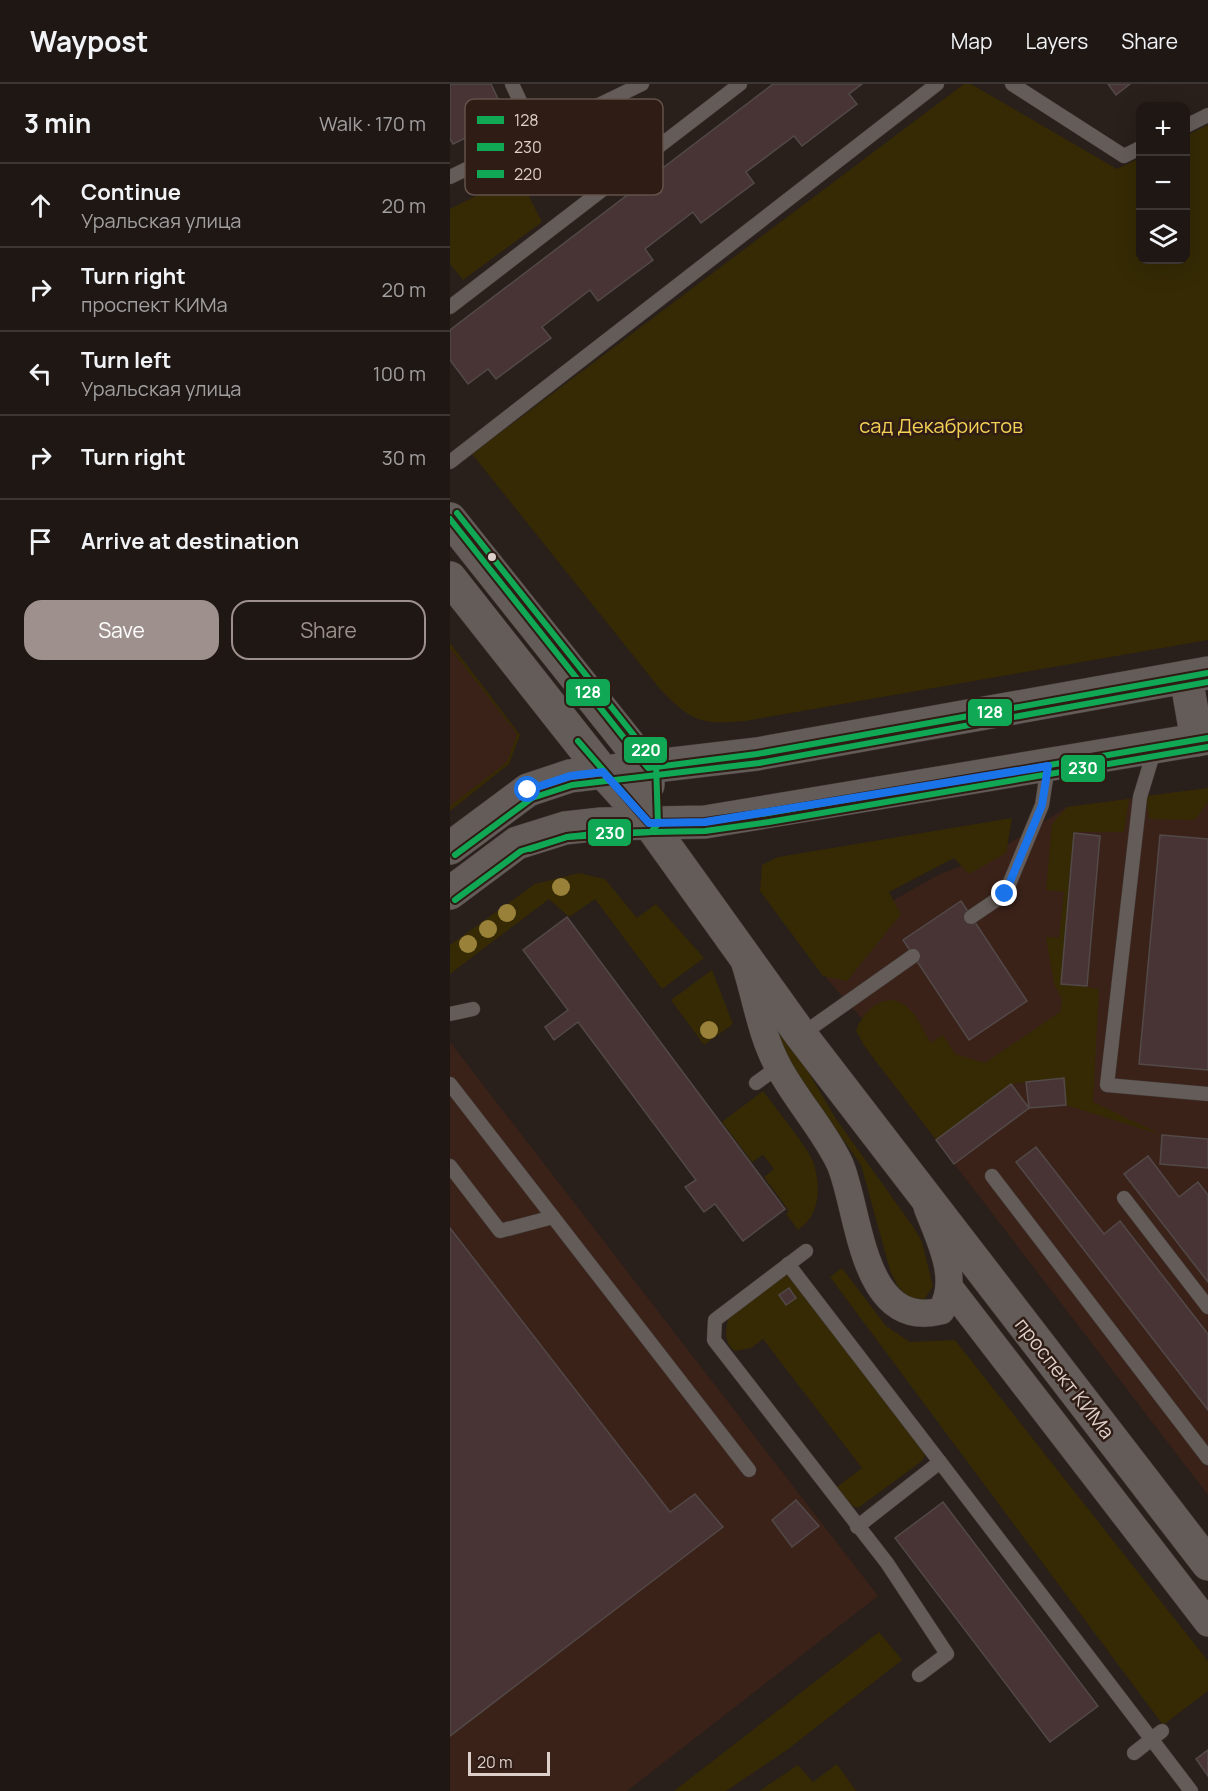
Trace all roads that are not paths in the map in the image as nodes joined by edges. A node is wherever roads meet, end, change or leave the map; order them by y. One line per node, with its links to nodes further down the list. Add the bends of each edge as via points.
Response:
1 (512, 84): 6 (lane)
2 (642, 84): 7 (lane)
3 (740, 84): 10 (lane)
4 (937, 84): 16 (lane)
5 (1012, 84): 11 (lane, via 1124,156)
6 (519, 99)
7 (611, 99)
8 (1208, 115): 9 (lane)
9 (1190, 124)
10 (663, 143)
11 (1136, 150)
12 (465, 170): 13 (lane)
13 (450, 177)
14 (596, 195): 15 (lane)
15 (450, 307)
16 (450, 462)
17 (450, 519): 23 (main road)
18 (450, 578): 24 (main road, проспект КИМа)
19 (1197, 675): 20 (main road); 23 (main road, via 757,754)
20 (1203, 739): 21 (main road)
21 (1155, 747): 22 (main road); 37 (lane, via 1140,797 1107,1085)
22 (1048, 766): 25 (main road, via 715,821); 28 (lane, via 1042,805 1005,894)
23 (648, 768): 24 (main road); 25 (main road)
24 (603, 772): 25 (main road, проспект КИМа); 26 (main road, via 534,786)
25 (649, 823): 27 (main road, via 565,828 517,843); 29 (main road, проспект КИМа)
26 (450, 848)
27 (450, 893)
28 (971, 917)
29 (741, 954): 33 (main road, проспект КИМа); 34 (street, проспект КИМа, via 763,1032)
30 (913, 956): 33 (lane)
31 (472, 1009): 32 (lane)
32 (450, 1014)
33 (801, 1035): 40 (main road, проспект КИМа)
34 (778, 1067): 35 (lane); 45 (street, проспект КИМа, via 840,1164 867,1263 878,1282 903,1310 925,1315 941,1311 950,1297)
35 (756, 1083)
36 (450, 1084): 42 (lane)
37 (1208, 1094)
38 (450, 1166): 42 (lane, via 500,1231)
39 (992, 1176): 47 (lane)
40 (922, 1192): 45 (street, проспект КИМа, via 950,1276); 52 (main road, проспект КИМа)
41 (1124, 1198): 46 (lane)
42 (553, 1217): 50 (lane)
43 (806, 1251): 44 (lane)
44 (788, 1264): 49 (lane); 51 (lane, via 715,1320 714,1340)
45 (950, 1288): 53 (street)
46 (1208, 1307)
47 (1203, 1442): 48 (lane)
48 (1208, 1458)
49 (940, 1462): 51 (lane); 55 (lane)
50 (749, 1470)
51 (857, 1527): 54 (lane, via 887,1563 947,1654)
52 (1208, 1564)
53 (1208, 1623)
54 (919, 1675)
55 (1157, 1735): 56 (lane); 57 (lane)
56 (1134, 1753)
57 (1191, 1791)

